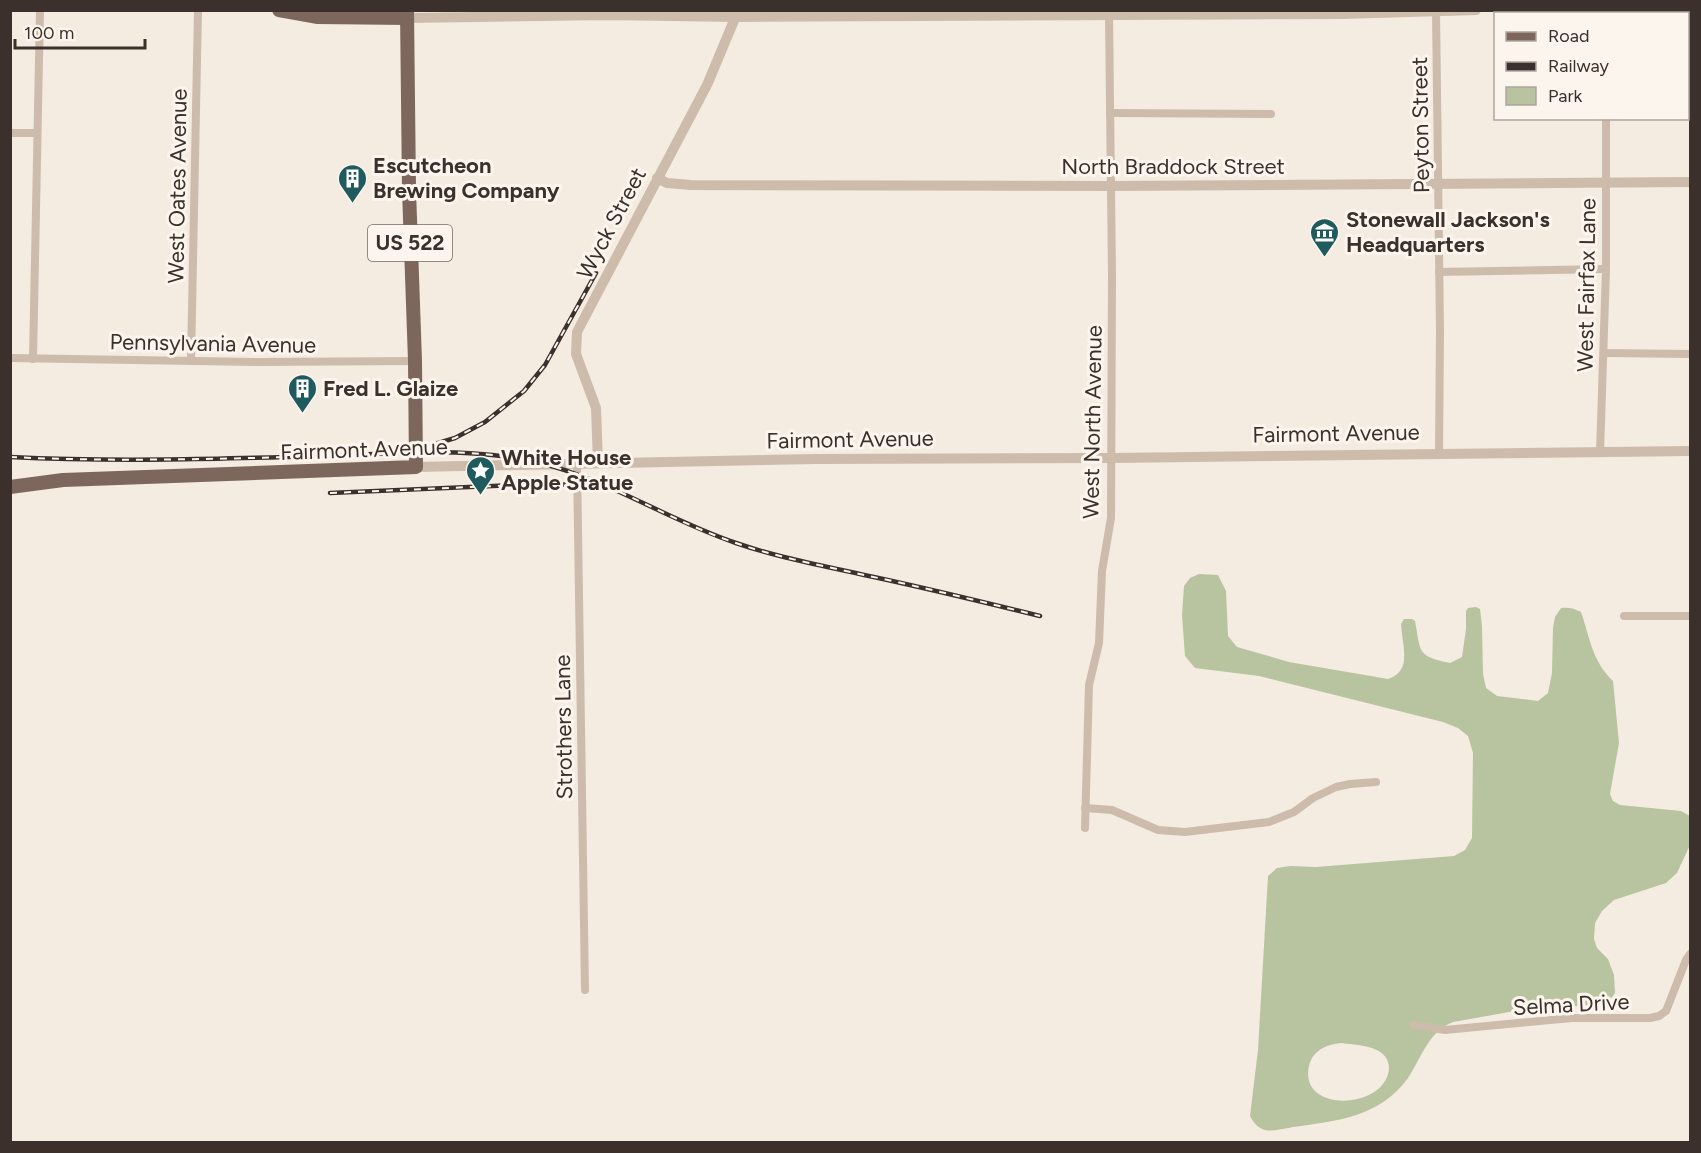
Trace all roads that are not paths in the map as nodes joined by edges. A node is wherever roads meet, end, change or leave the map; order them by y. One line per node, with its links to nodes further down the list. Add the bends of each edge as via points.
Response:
1 (40, 10): 17 (street)
2 (198, 10): 29 (street, West Oates Avenue)
3 (279, 10): 10 (main road, via 318,17)
4 (1476, 10): 6 (street)
5 (1436, 11): 6 (street); 7 (street); 21 (street, Peyton Street)
6 (1471, 11)
7 (1354, 12): 9 (street)
8 (625, 13): 10 (street); 11 (street)
9 (1123, 13): 12 (street)
10 (407, 14): 30 (main road, US 522)
11 (736, 14): 12 (street); 18 (street, Wyck Street, via 707,85)
12 (1109, 15): 13 (street, West North Avenue)
13 (1110, 113): 14 (street); 22 (street, West North Avenue)
14 (1271, 114)
15 (1606, 120): 19 (street, West Fairfax Lane)
16 (10, 133): 17 (street)
17 (37, 133): 28 (street)
18 (657, 178): 22 (street, North Braddock Street, via 691,185); 35 (street, Wyck Street, via 575,339 576,354 596,408)
19 (1606, 182): 20 (street, North Braddock Street); 21 (street, North Braddock Street); 23 (street, West Fairfax Lane)
20 (1690, 182)
21 (1438, 184): 22 (street, North Braddock Street); 24 (street, Peyton Street)
22 (1111, 186): 34 (street, West North Avenue)
23 (1606, 269): 24 (street); 25 (street, West Fairfax Lane)
24 (1439, 272): 32 (street, Peyton Street)
25 (1604, 353): 26 (street); 33 (street, West Fairfax Lane)
26 (1690, 354)
27 (10, 358): 28 (street, Pennsylvania Avenue)
28 (33, 359): 29 (street, Pennsylvania Avenue)
29 (191, 361): 30 (street, Pennsylvania Avenue)
30 (415, 361): 37 (main road, US 522)
31 (1690, 451): 33 (street, Fairmont Avenue)
32 (1439, 453): 33 (street, Fairmont Avenue); 34 (street, Fairmont Avenue)
33 (1600, 453)
34 (1112, 458): 35 (street, Fairmont Avenue); 42 (street, West North Avenue, via 1111,518 1102,571 1099,644 1089,685)
35 (598, 463): 36 (street, Fairmont Avenue)
36 (577, 464): 37 (street, Fairmont Avenue); 45 (street, Strothers Lane)
37 (416, 467): 38 (main road, Fairmont Avenue, via 63,480)
38 (10, 487)
39 (1624, 616): 40 (street)
40 (1690, 616)
41 (1377, 782): 42 (street, via 1336,787 1269,822 1185,832 1158,830 1112,810)
42 (1085, 808): 43 (street, West North Avenue)
43 (1085, 828)
44 (1690, 954): 46 (street, Selma Drive, via 1666,1011 1659,1016 1572,1018 1445,1030)
45 (585, 990)
46 (1414, 1025)

